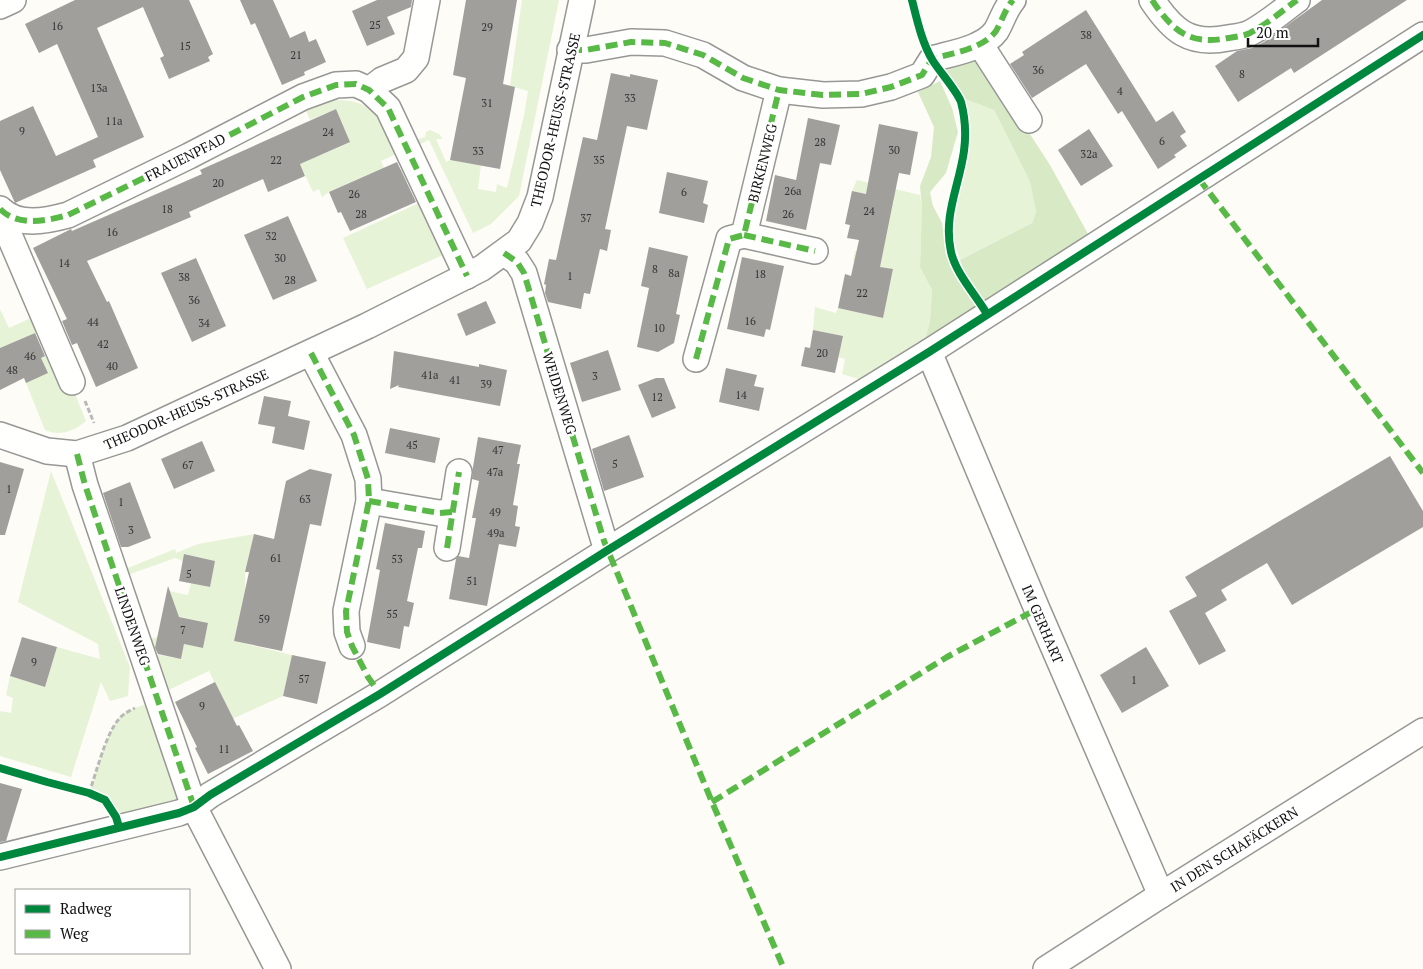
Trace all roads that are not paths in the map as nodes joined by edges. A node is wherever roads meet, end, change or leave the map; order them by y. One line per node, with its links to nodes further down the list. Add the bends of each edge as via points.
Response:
1 (13, 0): 7 (street)
2 (427, 0): 11 (street, via 416,58 406,70 382,80)
3 (582, 0): 10 (street, THEODOR-HEUSS-STRASSE)
4 (1013, 0): 9 (street, via 995,32)
5 (1152, 0): 6 (street, via 1178,31 1194,38 1221,39 1248,34)
6 (1297, 0)
7 (0, 6)
8 (1423, 35): 20 (street)
9 (980, 44): 12 (street, via 932,59 922,75 861,94 824,95); 13 (street)
10 (570, 50): 12 (street, via 631,42 665,43 703,55 743,78); 17 (street, THEODOR-HEUSS-STRASSE, via 540,198 519,241)
11 (369, 90): 14 (street, FRAUENPFAD, via 356,84 336,85 303,97 68,215 28,221 14,220); 18 (street, via 388,108)
12 (779, 90): 15 (street, BIRKENWEG)
13 (1029, 120)
14 (1, 211): 22 (street)
15 (744, 235): 16 (street); 21 (street, via 729,239)
16 (815, 251)
17 (504, 253): 18 (street, THEODOR-HEUSS-STRASSE); 28 (street, WEIDENWEG, via 517,262 524,273)
18 (467, 276): 19 (street, THEODOR-HEUSS-STRASSE)
19 (311, 352): 24 (street, THEODOR-HEUSS-STRASSE, via 127,438); 26 (street, via 354,435 366,471)
20 (929, 352): 32 (street, via 380,694); 34 (street, IM GERHART)
21 (696, 359)
22 (72, 382)
23 (0, 435): 24 (street, THEODOR-HEUSS-STRASSE, via 47,451)
24 (77, 454): 32 (street, LINDENWEG)
25 (459, 472): 27 (street)
26 (369, 501): 27 (street, via 439,513); 30 (street, via 346,611 347,632)
27 (452, 512): 29 (street)
28 (604, 541)
29 (447, 548)
30 (352, 646)
31 (1423, 731): 34 (street, IN DEN SCHAFÄCKERN)
32 (193, 802): 33 (street, via 179,813); 35 (street, LINDENWEG)
33 (0, 857)
34 (1161, 895): 36 (street, IN DEN SCHAFÄCKERN)
35 (278, 969)
36 (1046, 969)

